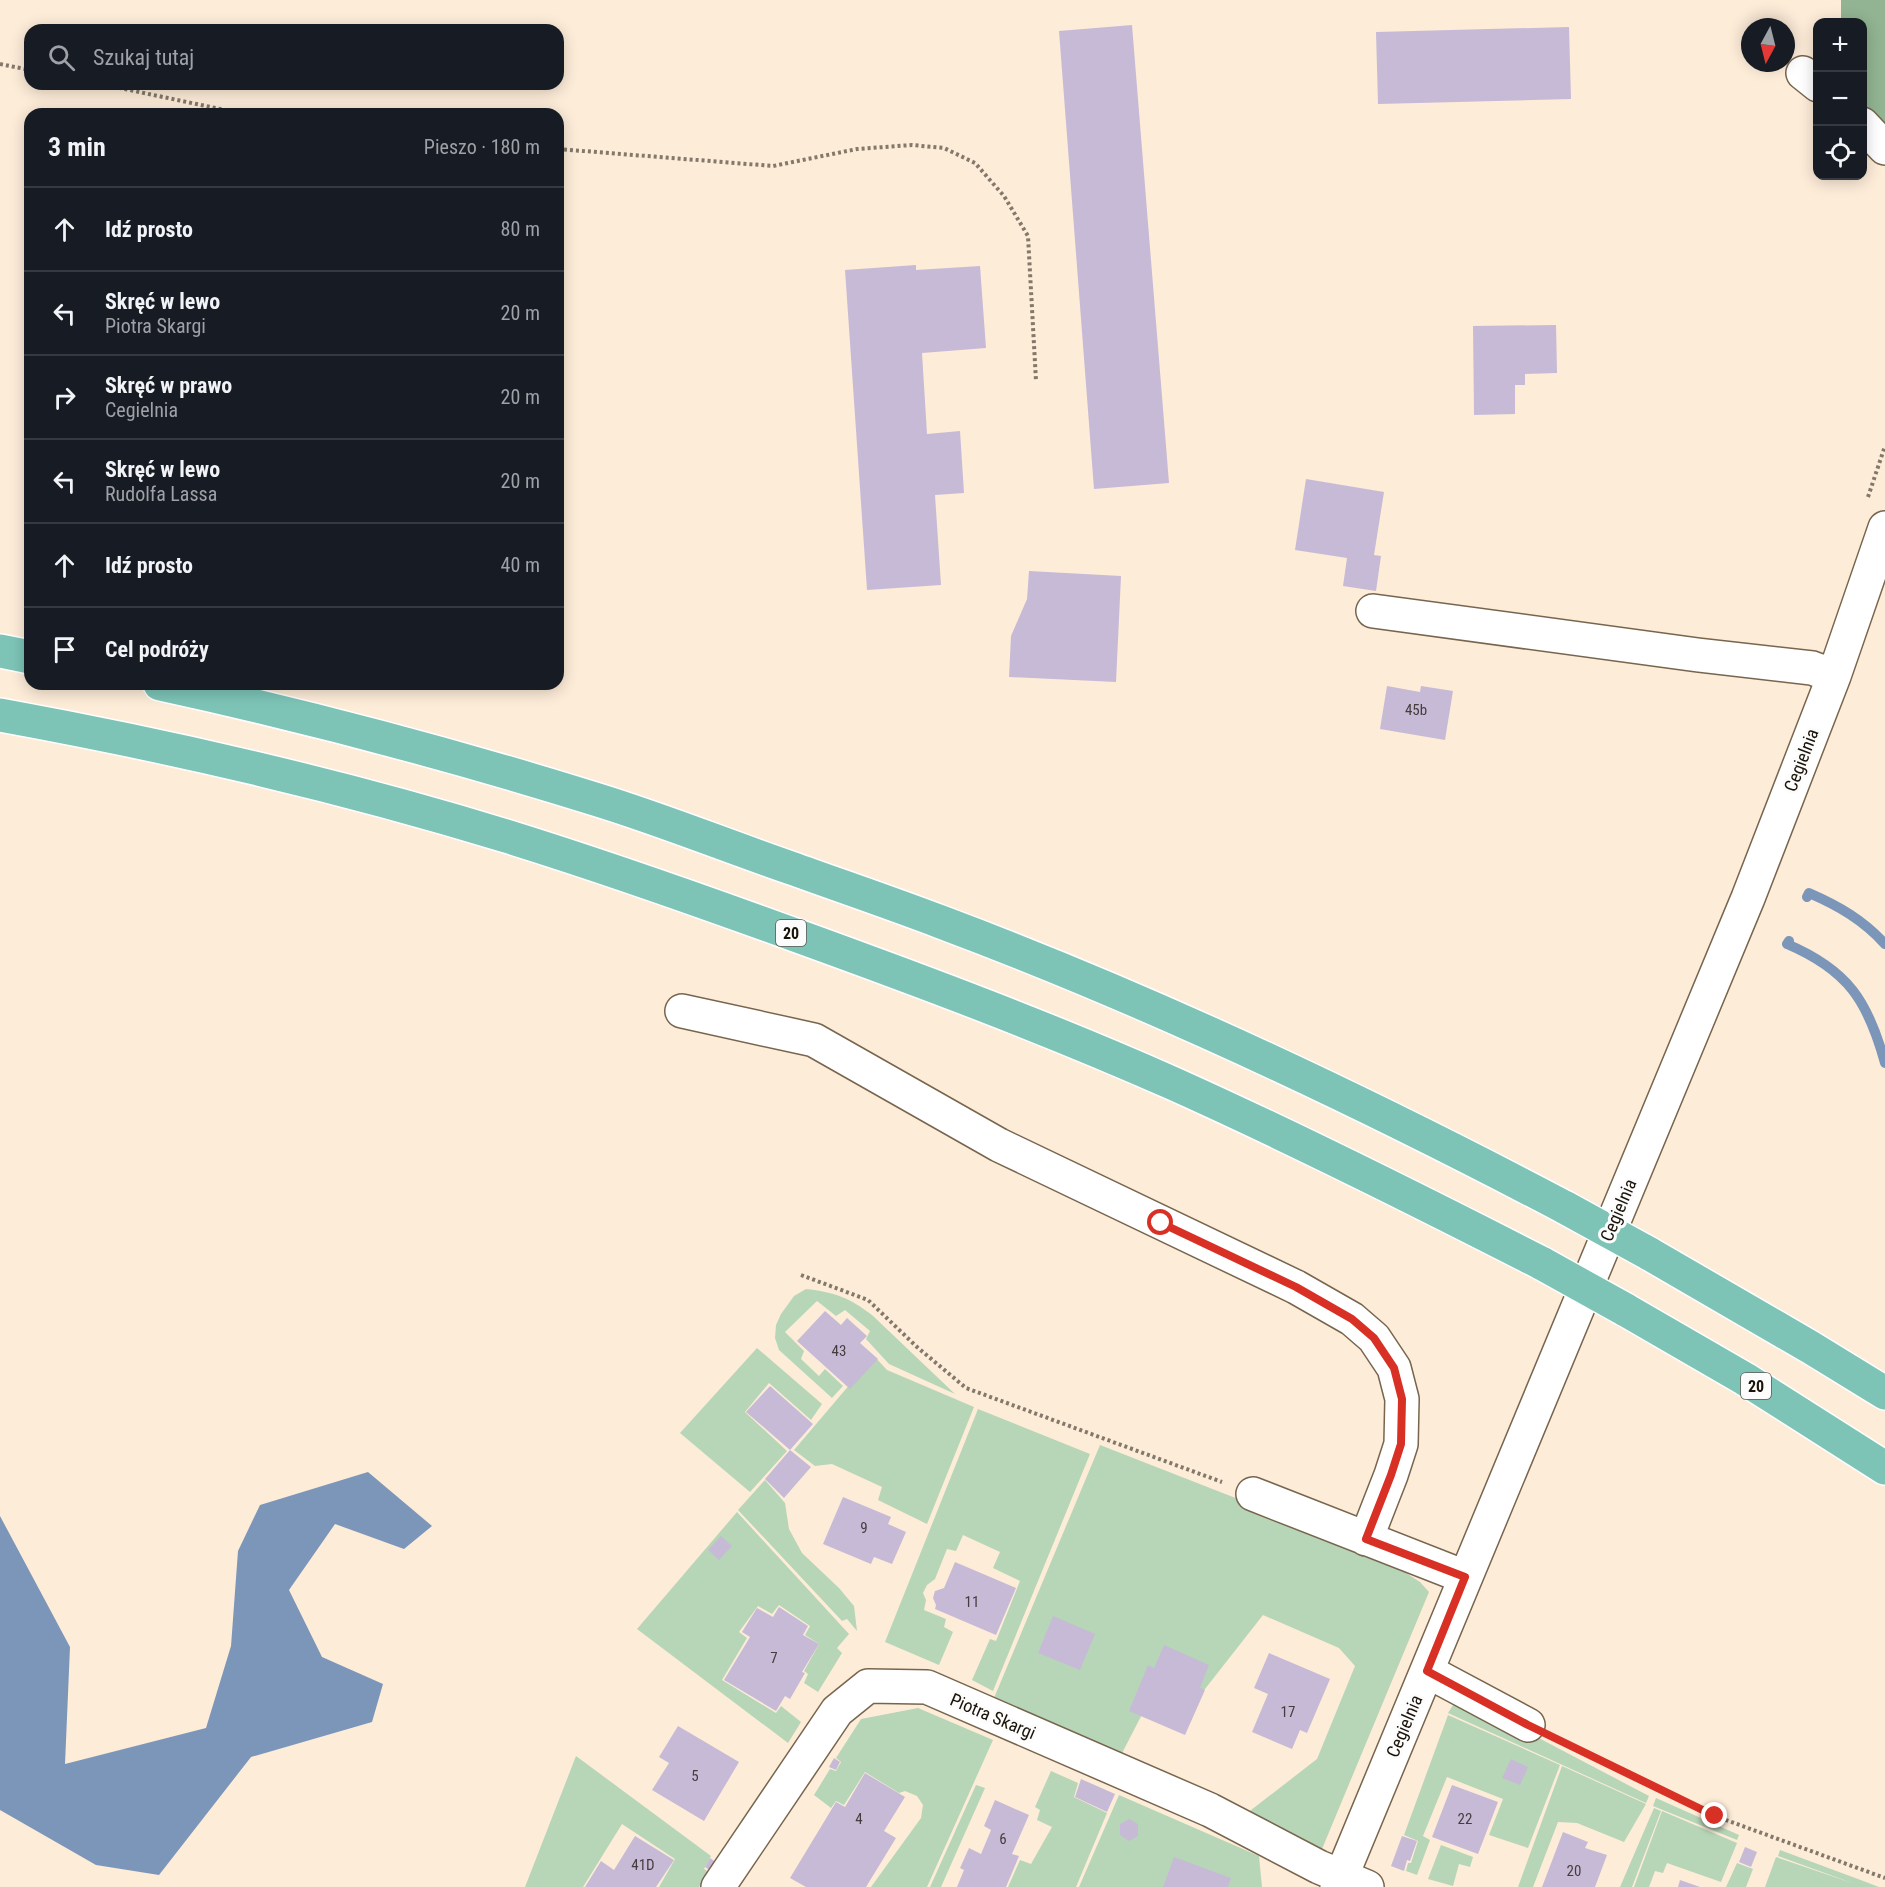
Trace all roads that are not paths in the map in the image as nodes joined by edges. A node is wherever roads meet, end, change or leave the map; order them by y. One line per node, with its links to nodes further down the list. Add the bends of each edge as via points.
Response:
1 (1865, 126): 2 (street)
2 (1885, 148)
3 (1883, 542): 7 (street, Cegielnia)
4 (1373, 611): 7 (street, via 1812,668)
5 (0, 651): 6 (main road)
6 (24, 656)
7 (1834, 676): 15 (street, Cegielnia, via 1748,898)
8 (185, 690): 11 (main road, bridge, via 355,731 602,801 941,922 1094,984 1396,1120 1648,1253)
9 (0, 715): 12 (main road, 20, bridge, via 153,745 368,797 504,836 632,876 915,978 1114,1058 1303,1143 1624,1309)
10 (682, 1011): 14 (street, via 814,1040 999,1145 1296,1287 1352,1319 1374,1338 1394,1368 1402,1399 1401,1444)
11 (1885, 1393)
12 (1885, 1467)
13 (1253, 1494): 14 (street)
14 (1366, 1539): 15 (street)
15 (1465, 1577): 16 (street, Cegielnia)
16 (1427, 1671): 17 (street); 18 (street, Cegielnia)
17 (1528, 1725)
18 (1348, 1884): 19 (street, Piotra Skargi, via 1210,1810 927,1687 868,1686 837,1711)
19 (718, 1887)

